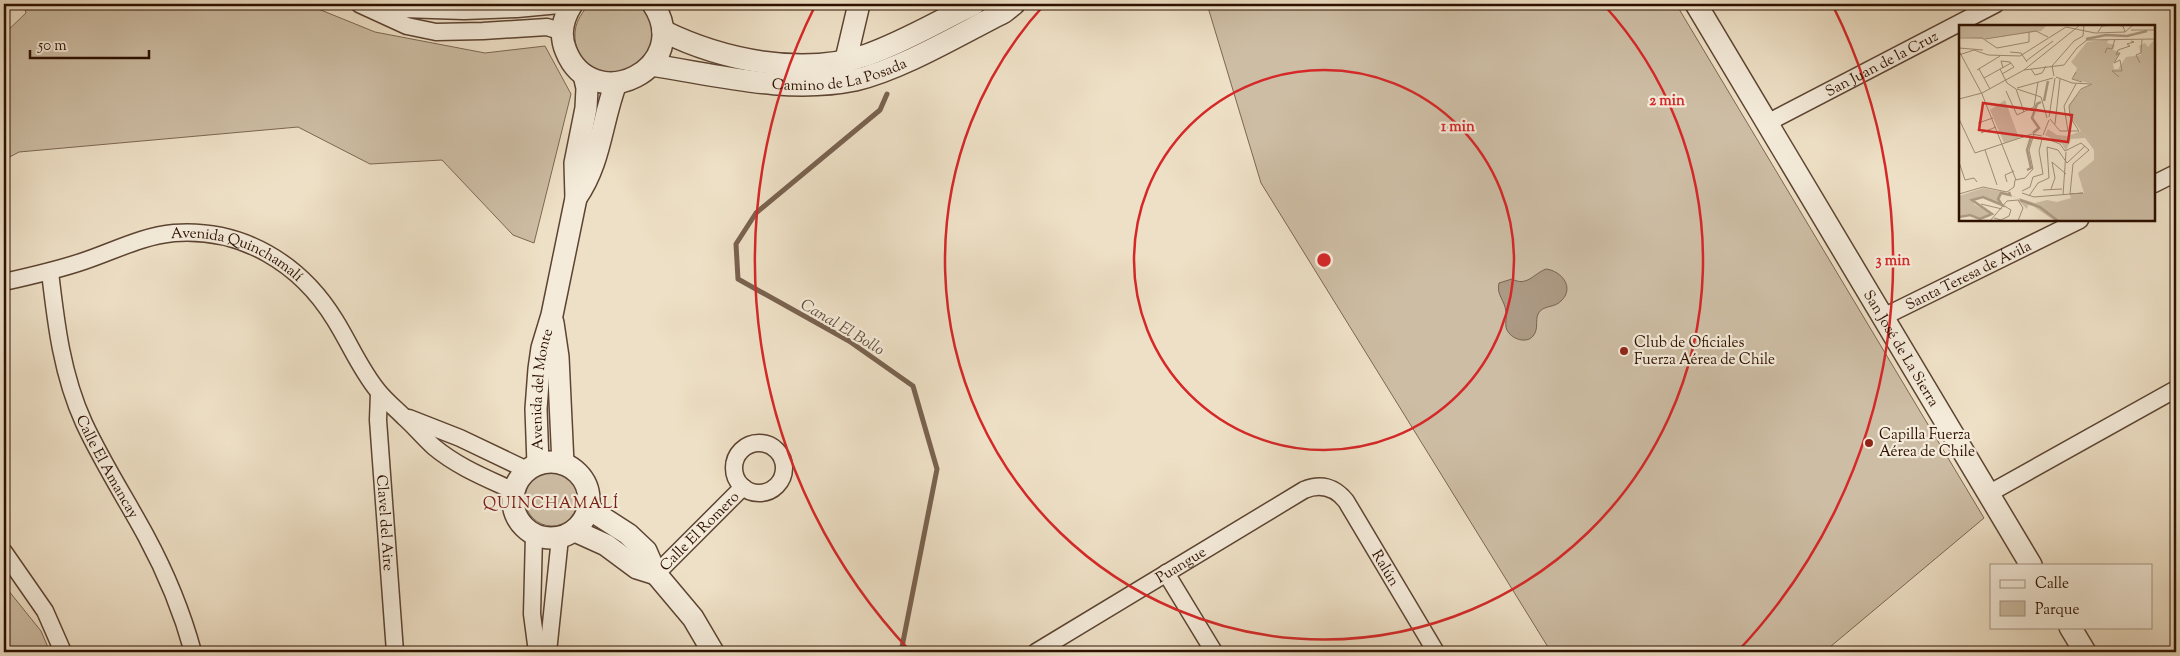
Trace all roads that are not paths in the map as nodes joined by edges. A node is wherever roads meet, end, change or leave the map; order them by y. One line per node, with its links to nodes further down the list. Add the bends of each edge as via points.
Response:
1 (571, 4): 8 (street, via 464,10); 10 (street)
2 (652, 4): 9 (street, via 658,12)
3 (859, 4): 11 (street)
4 (974, 4): 11 (street, Camino de La Posada, via 888,45)
5 (1014, 4): 14 (street, Camino de La Posada, via 905,61)
6 (1696, 4): 16 (street, San José de La Sierra)
7 (1996, 4): 16 (street, San Juan de la Cruz)
8 (366, 6): 10 (street, via 406,26 436,32 546,27)
9 (662, 31): 11 (street, Camino de La Posada, via 696,45 750,59 802,64); 12 (street, via 660,49)
10 (562, 32): 13 (street, via 568,56)
11 (845, 60): 14 (street)
12 (651, 66): 14 (street, Camino de La Posada, via 782,84); 15 (street, via 632,80)
13 (584, 74): 15 (street, via 600,82); 19 (street, Avenida del Monte, via 586,108 575,163)
14 (841, 82)
15 (616, 83): 19 (street, Avenida del Monte, via 595,164)
16 (1767, 124): 24 (street, San José de La Sierra)
17 (2176, 173): 18 (street)
18 (2155, 184)
19 (576, 198): 23 (street, Avenida del Monte)
20 (2078, 221): 24 (street, Santa Teresa de Ávila)
21 (50, 272): 22 (street, Avenida Quinchamalí); 26 (street, Avenida Quinchamalí, via 158,236 199,233 242,241 274,256 315,291); 43 (street, Calle El Amancay, via 62,355 76,404 158,558)
22 (4, 282)
23 (552, 315): 28 (street, Avenida del Monte, via 558,357); 29 (street, Avenida del Monte, via 538,377)
24 (1883, 317): 33 (street, San José de La Sierra)
25 (2176, 389): 33 (street)
26 (379, 393): 27 (street, Avenida Quinchamalí); 44 (street, Clavel del Aire, via 378,420)
27 (404, 417): 29 (street, Avenida Quinchamalí); 32 (street, Avenida Quinchamalí, via 446,456)
28 (563, 464): 29 (street, via 555,462); 34 (street, via 585,481)
29 (533, 467): 32 (street, via 517,483)
30 (743, 487): 40 (street, Calle El Romero)
31 (1329, 488): 39 (street, Puangue, via 1316,486 1304,490); 50 (street, Ralún, via 1346,501)
32 (514, 491): 36 (street, via 512,501 519,521)
33 (1988, 494): 38 (street, San José de La Sierra)
34 (589, 509): 35 (street, via 586,517); 40 (street, via 641,546 650,557)
35 (568, 534): 36 (street, via 543,538); 40 (street, via 606,545 637,568); 46 (street)
36 (534, 535): 45 (street, via 532,614)
37 (4, 552): 42 (street, via 45,611)
38 (2030, 564)
39 (1166, 573): 48 (street, Puangue); 49 (street)
40 (656, 574): 47 (street, via 693,618)
41 (2071, 628): 51 (street)
42 (64, 652)
43 (193, 652)
44 (395, 652)
45 (537, 652)
46 (548, 652)
47 (713, 652)
48 (1036, 652)
49 (1214, 652)
50 (1436, 652)
51 (2086, 652)

